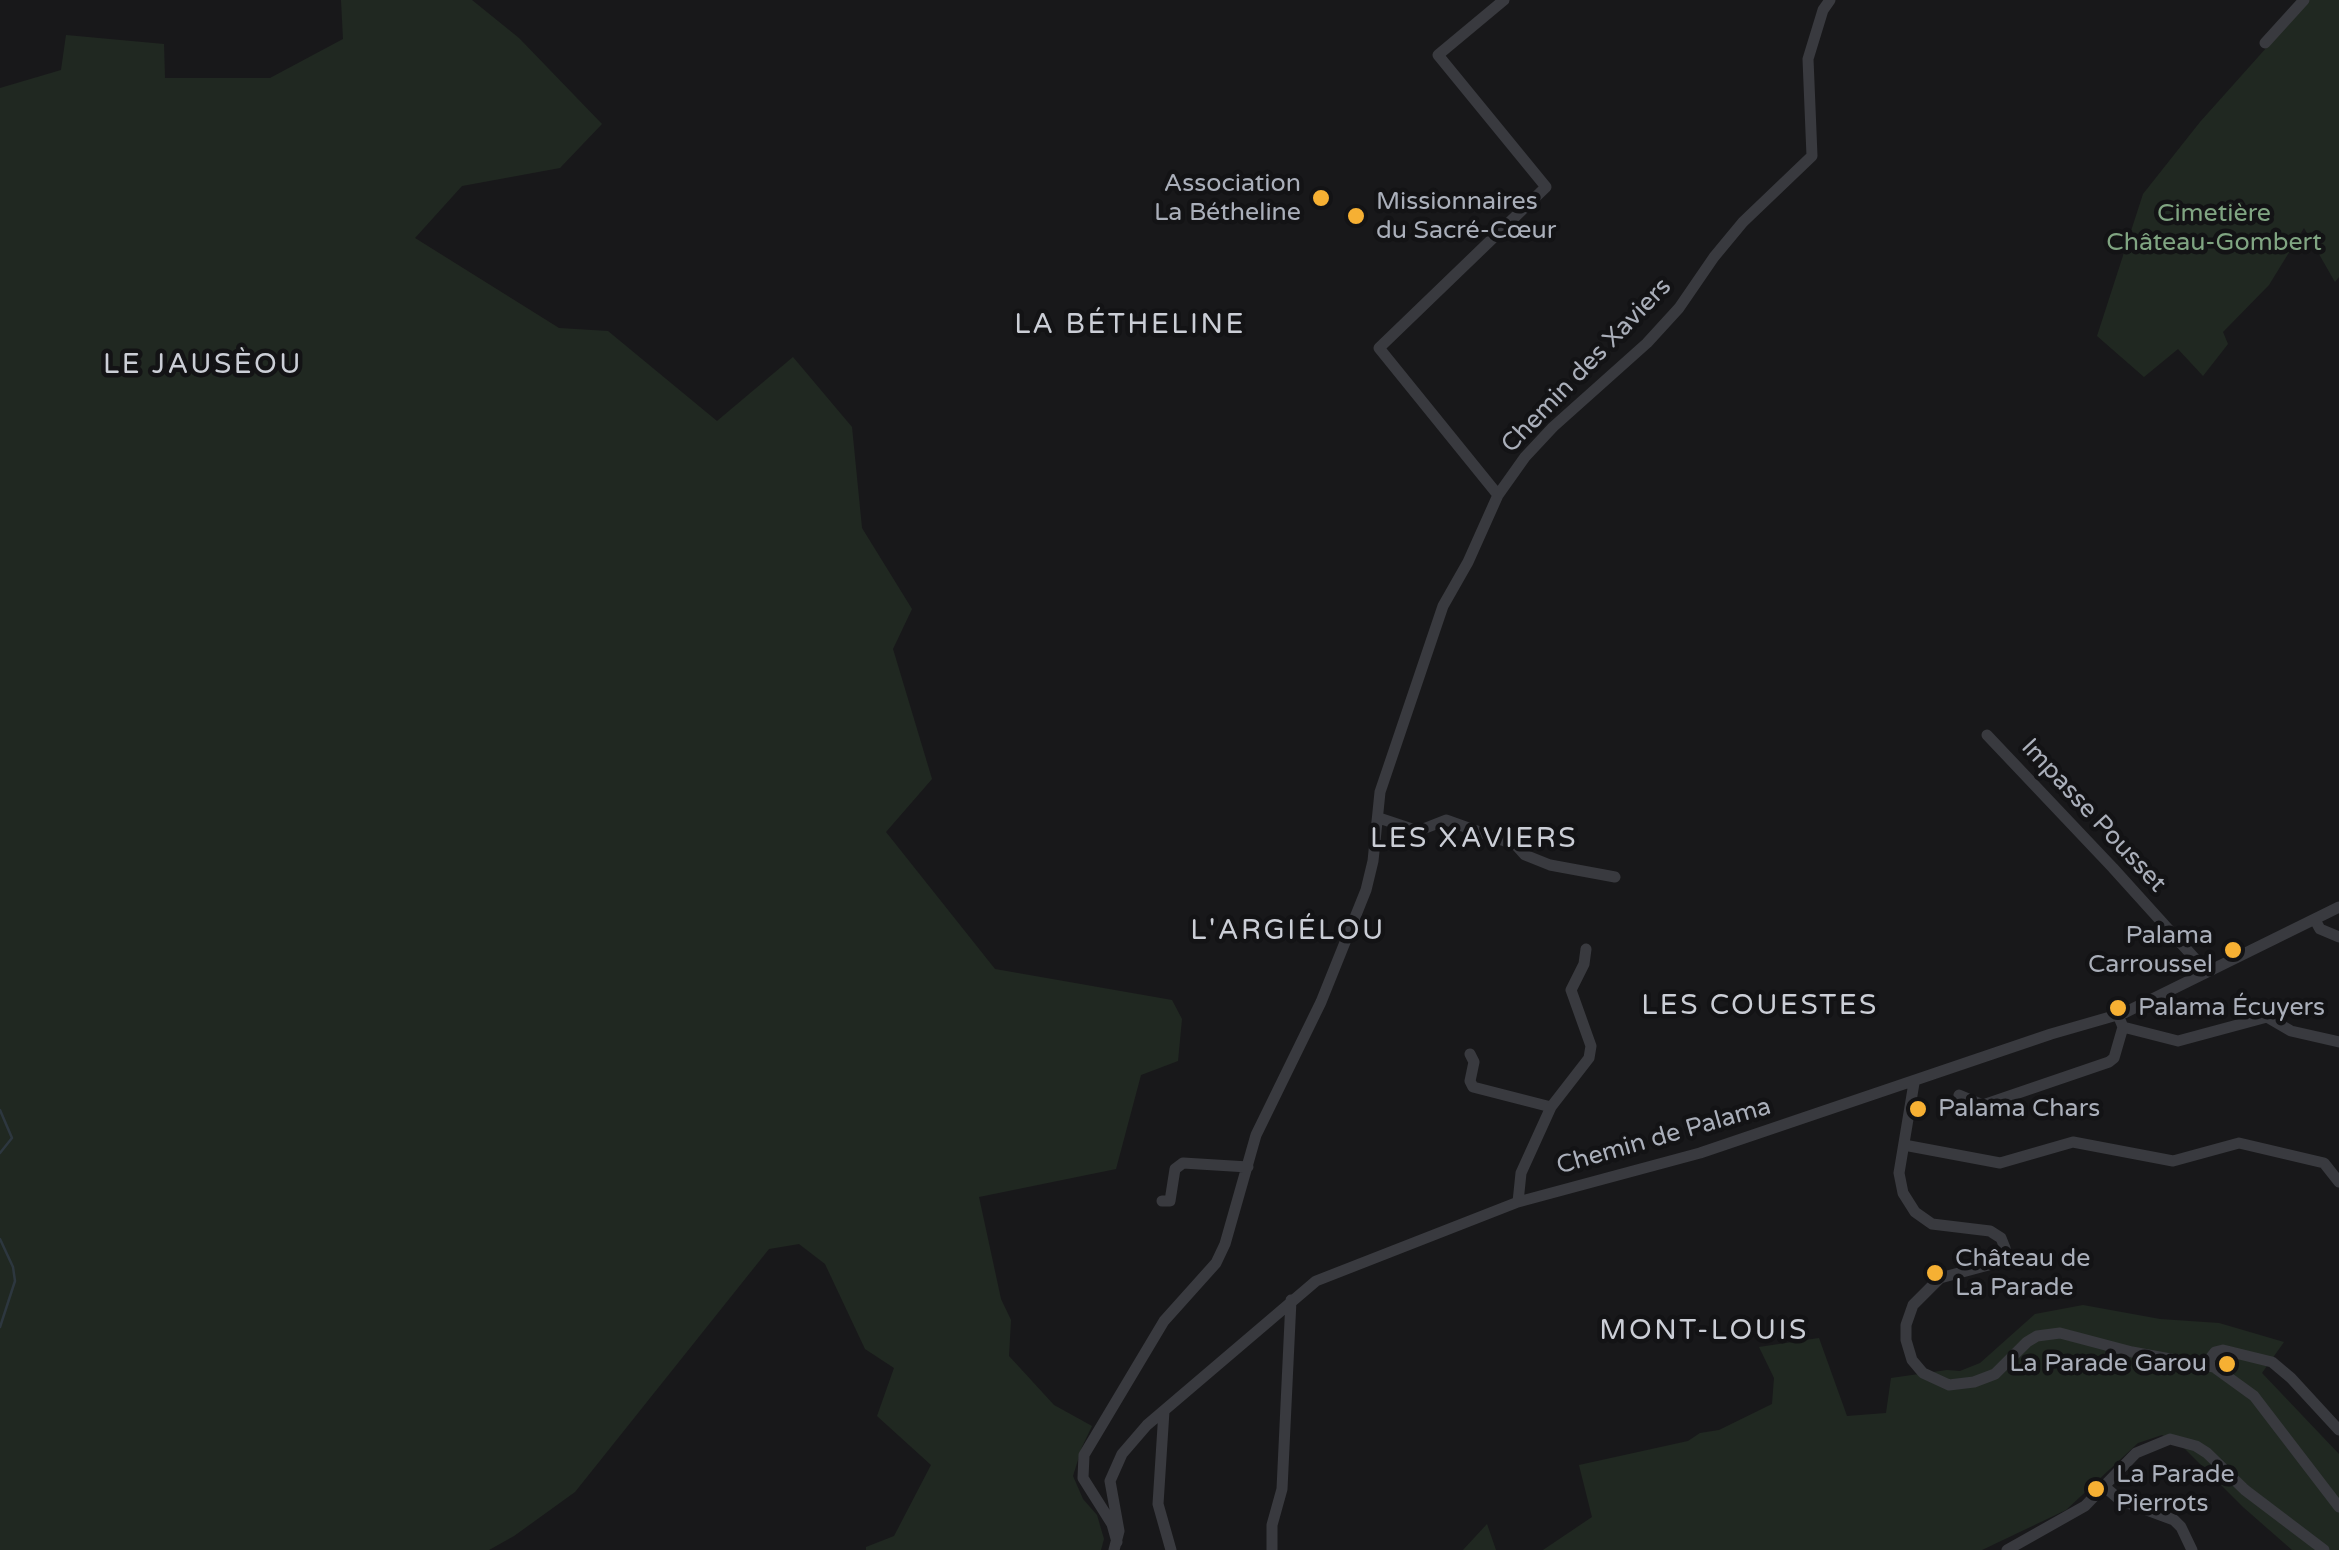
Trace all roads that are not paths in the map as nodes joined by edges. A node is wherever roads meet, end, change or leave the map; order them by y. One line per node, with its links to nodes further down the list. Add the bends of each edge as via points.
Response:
1 (1504, 0): 5 (street, via 1438,55 1546,187 1379,348)
2 (1830, 0): 5 (street, Chemin des Xaviers, via 1808,59 1812,156 1743,222 1647,343 1537,443)
3 (2304, 0): 4 (street)
4 (2265, 44)
5 (1498, 495): 7 (street, Chemin des Xaviers, via 1443,606 1384,778)
6 (1986, 735): 13 (street, Impasse Pousset)
7 (1379, 818): 8 (street, via 1418,831 1446,820 1550,865); 22 (street, Chemin des Xaviers, via 1366,890 1256,1135)
8 (1615, 876)
9 (2339, 907): 10 (street, Chemin de Palama)
10 (2315, 920): 11 (street); 13 (street, Chemin de Palama)
11 (2339, 937)
12 (1586, 949): 20 (street, via 1571,990 1591,1046 1589,1058)
13 (2206, 972): 14 (street, Chemin de Palama)
14 (2118, 1015): 15 (street); 18 (street, Chemin de Palama)
15 (2124, 1028): 16 (street, via 2184,1041 2266,1017 2291,1031); 19 (street, via 2109,1062 1983,1105)
16 (2339, 1042)
17 (1470, 1054): 20 (street, via 1473,1088)
18 (1914, 1083): 21 (street); 25 (street, Chemin de Palama, via 1700,1153)
19 (1959, 1095)
20 (1551, 1108): 25 (street, via 1521,1173)
21 (1904, 1145): 23 (street, via 2000,1162 2073,1142 2173,1161 2238,1143 2324,1163); 27 (street, via 1900,1187 1915,1212 1940,1226 1990,1232 2005,1248 1996,1262 1940,1278 1913,1305 1906,1340 1923,1373 1949,1385 1974,1382 1995,1374 2028,1342 2060,1333)
22 (1248, 1167): 24 (street, via 1183,1162 1170,1200); 32 (street, Chemin des Xaviers, via 1216,1263 1173,1308 1084,1455 1082,1478 1112,1524)
23 (2339, 1182)
24 (1162, 1201)
25 (1518, 1202): 26 (street, Chemin de Palama, via 1316,1282)
26 (1291, 1300): 28 (street, Chemin de Palama); 34 (street, via 1282,1489)
27 (2205, 1365): 29 (street, via 2223,1350 2272,1362); 31 (street, via 2254,1396)
28 (1164, 1412): 32 (street, Chemin de Palama, via 1114,1467); 33 (street, via 1158,1504)
29 (2339, 1430)
30 (2105, 1487): 35 (street, via 2064,1520); 36 (street, via 2120,1500 2174,1520); 37 (street, via 2143,1449 2170,1439 2183,1442 2207,1453)
31 (2339, 1507)
32 (1116, 1546)
33 (1171, 1550)
34 (1272, 1550)
35 (2007, 1550)
36 (2192, 1550)
37 (2324, 1550)

